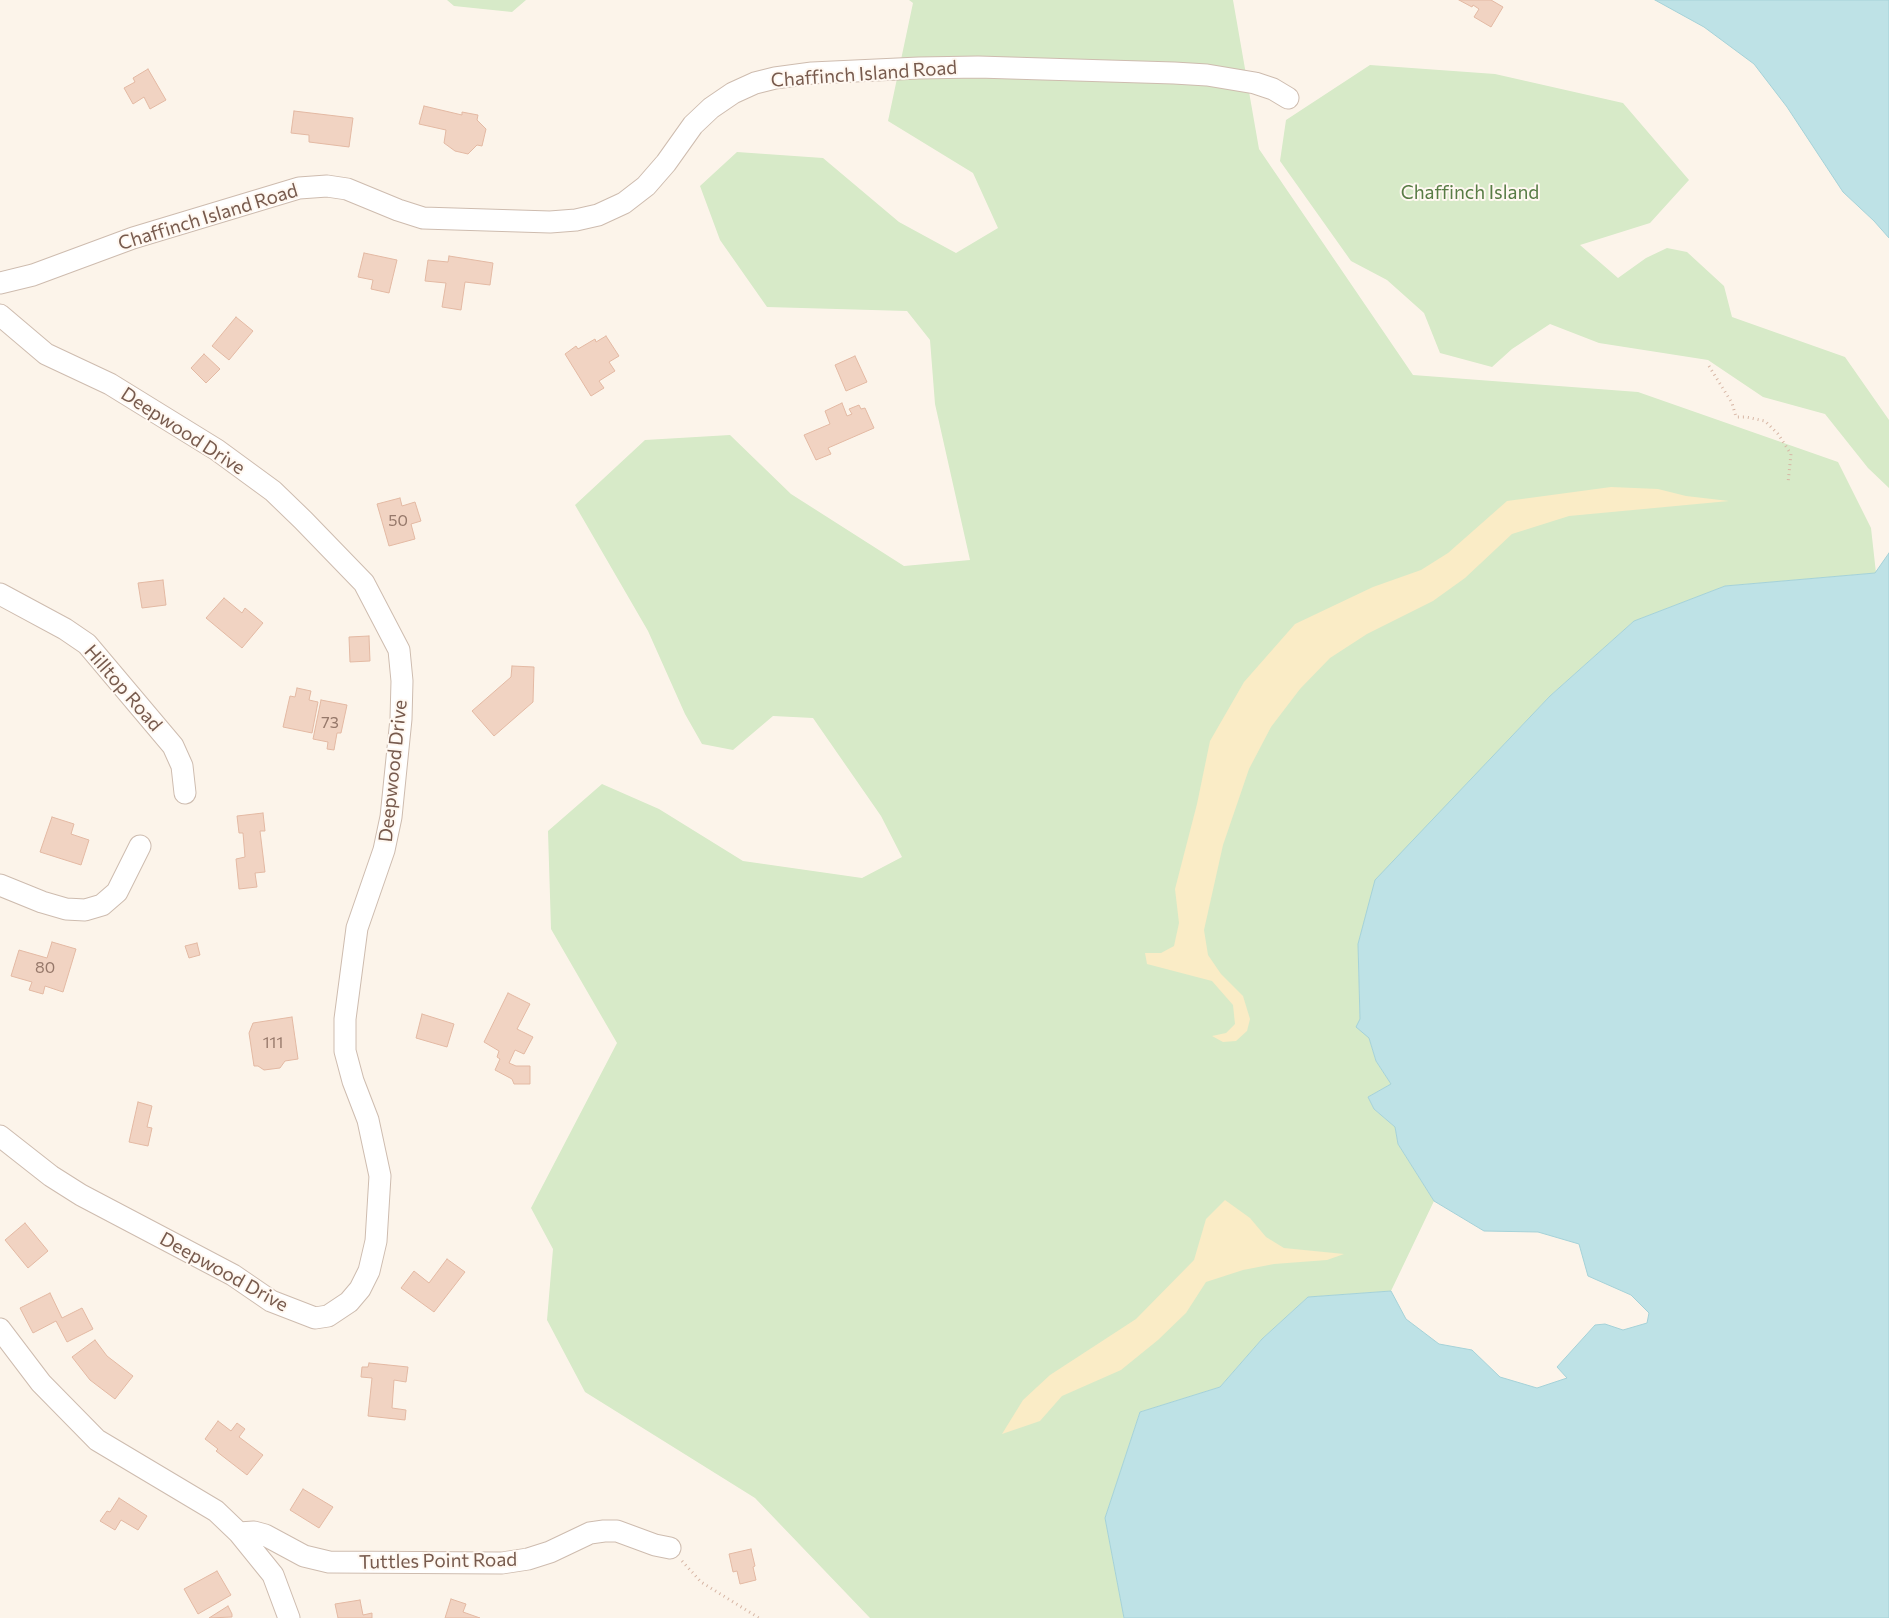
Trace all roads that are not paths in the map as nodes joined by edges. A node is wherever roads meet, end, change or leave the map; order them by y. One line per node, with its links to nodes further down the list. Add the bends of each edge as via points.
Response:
1 (1288, 98): 2 (street, Chaffinch Island Road, via 1274,90 1231,78 1174,73 978,67 812,73 775,78 733,93 711,108 693,125 646,186 624,203 598,215 550,222 423,218 347,189 326,186 299,188 133,238 33,275)
2 (0, 283)
3 (0, 315): 8 (street, Deepwood Drive, via 46,354 110,384 217,450 273,491 364,583 399,650 402,681 391,817 384,850 357,928 345,1019 345,1051 368,1120 380,1176 376,1241 369,1271 349,1302 328,1316 315,1318 272,1301 233,1275 81,1195)
4 (0, 594): 5 (street, Hilltop Road, via 65,628 88,644 173,746 182,766)
5 (185, 794)
6 (140, 846): 7 (street, via 118,892 102,905 85,910 42,902)
7 (0, 885)
8 (0, 1136)
9 (0, 1328): 10 (street, via 41,1383 97,1440 216,1511)
10 (239, 1533): 11 (street, Tuttles Point Road, via 265,1535 304,1556 329,1562 502,1563 550,1552 590,1533 617,1530); 12 (street, via 273,1575)
11 (670, 1548)
12 (288, 1618)

